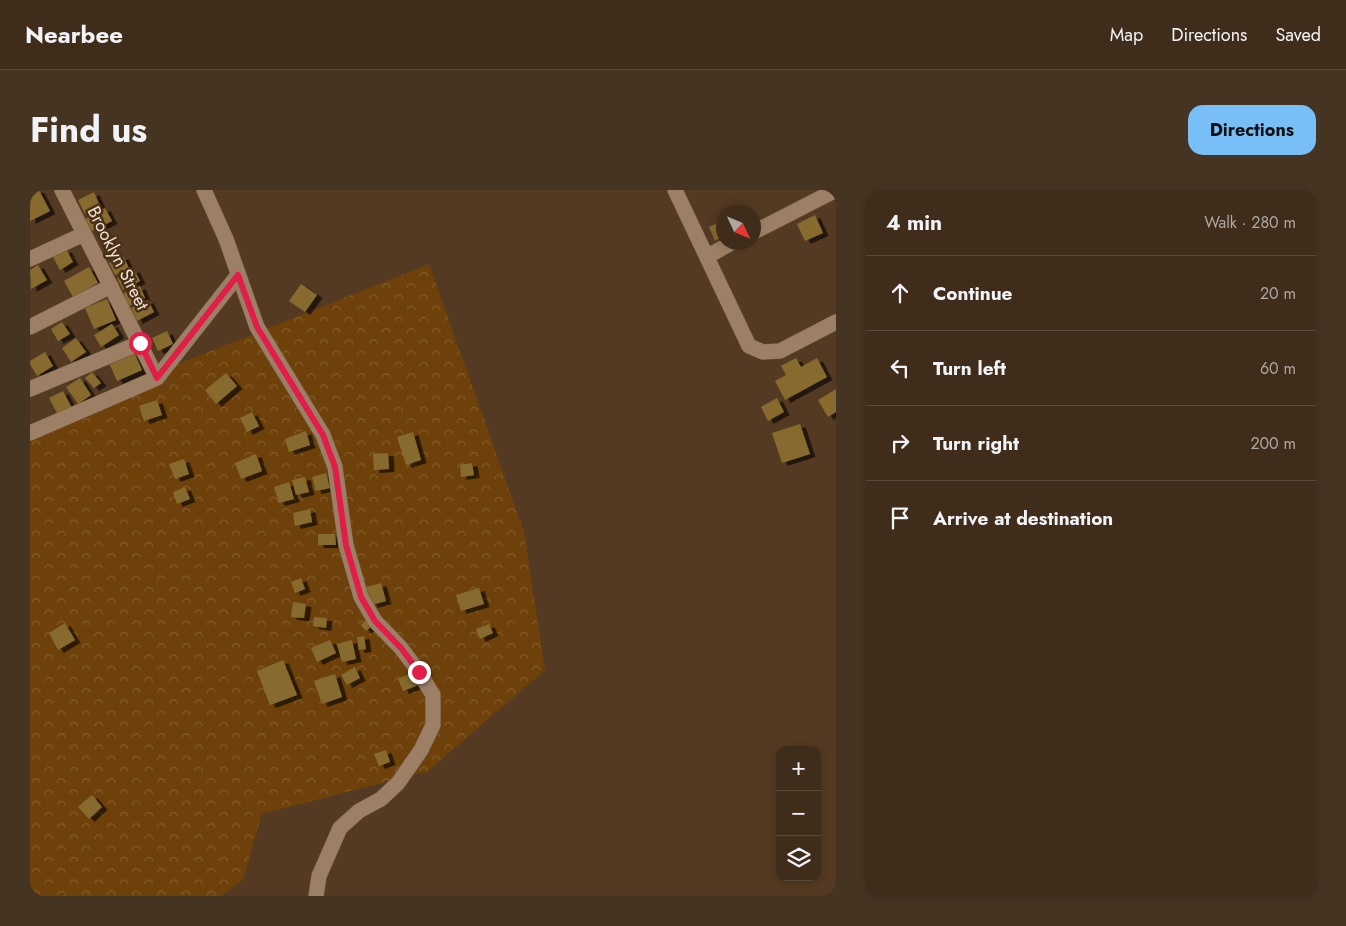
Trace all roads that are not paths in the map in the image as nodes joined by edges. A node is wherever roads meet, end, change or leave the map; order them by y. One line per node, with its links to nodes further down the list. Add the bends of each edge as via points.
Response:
1 (62, 190): 6 (street, Brooklyn Street)
2 (204, 190): 10 (street)
3 (675, 190): 8 (street)
4 (836, 190): 5 (street)
5 (761, 228)
6 (84, 234): 9 (street); 11 (street, Brooklyn Street)
7 (719, 250): 8 (street)
8 (708, 256): 12 (street, via 749,346 763,352 780,351)
9 (30, 259)
10 (238, 275): 15 (street); 18 (street, via 257,327 323,435 335,467 346,545 361,597 375,621 401,648 433,695 433,725 421,750 398,783 340,828 319,876)
11 (111, 286): 13 (street); 14 (street, Brooklyn Street)
12 (836, 322)
13 (30, 327)
14 (140, 343): 15 (street, Brooklyn Street); 16 (street)
15 (157, 378): 17 (street)
16 (30, 389)
17 (30, 433)
18 (316, 896)

